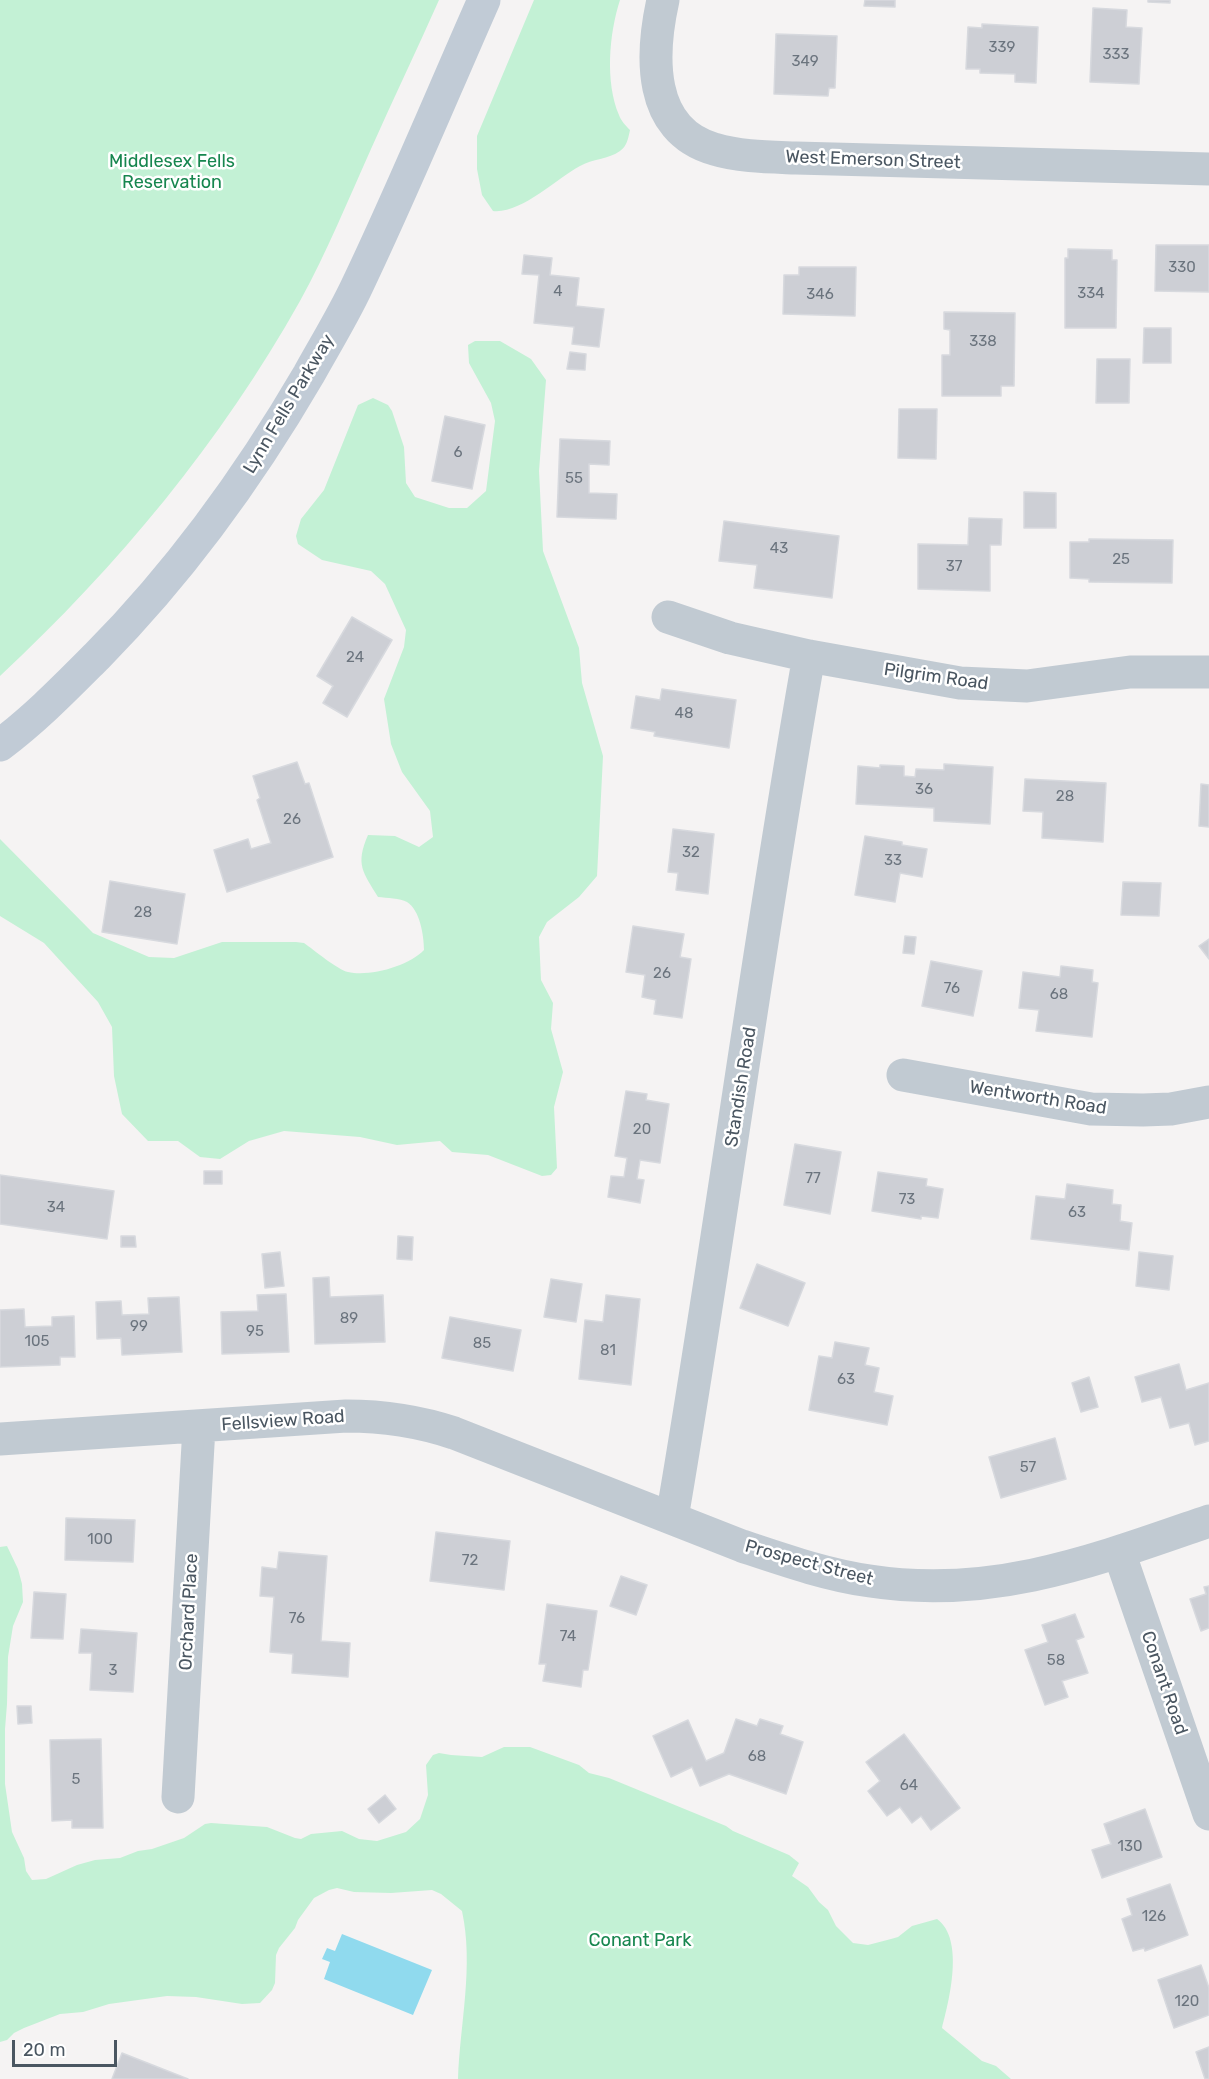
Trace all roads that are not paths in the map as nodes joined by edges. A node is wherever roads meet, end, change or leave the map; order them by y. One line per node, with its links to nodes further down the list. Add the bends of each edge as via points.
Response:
1 (484, 0): 7 (main road, Lynn Fells Parkway, via 356,288 262,450 228,502 123,630)
2 (663, 0): 3 (street, West Emerson Street, via 654,52 662,100 686,135 713,149 796,158)
3 (1209, 169)
4 (668, 617): 5 (street, Pilgrim Road, via 729,638)
5 (809, 656): 6 (street, Pilgrim Road, via 941,681 994,686 1039,686 1130,672); 13 (street, Standish Road, via 778,830)
6 (1209, 672)
7 (0, 745)
8 (903, 1075): 9 (street, Wentworth Road, via 1091,1109 1143,1110)
9 (1209, 1102)
10 (200, 1427): 11 (street, Fellsview Road); 12 (street, Fellsview Road, via 346,1416 398,1419 445,1430); 16 (street, Orchard Place)
11 (0, 1439)
12 (556, 1473): 13 (street, Prospect Street)
13 (672, 1518): 15 (street, Prospect Street, via 781,1559 848,1577 930,1587 1035,1576)
14 (1209, 1521): 15 (street, Prospect Street)
15 (1119, 1552): 17 (street, Conant Road)
16 (178, 1797)
17 (1209, 1814)

